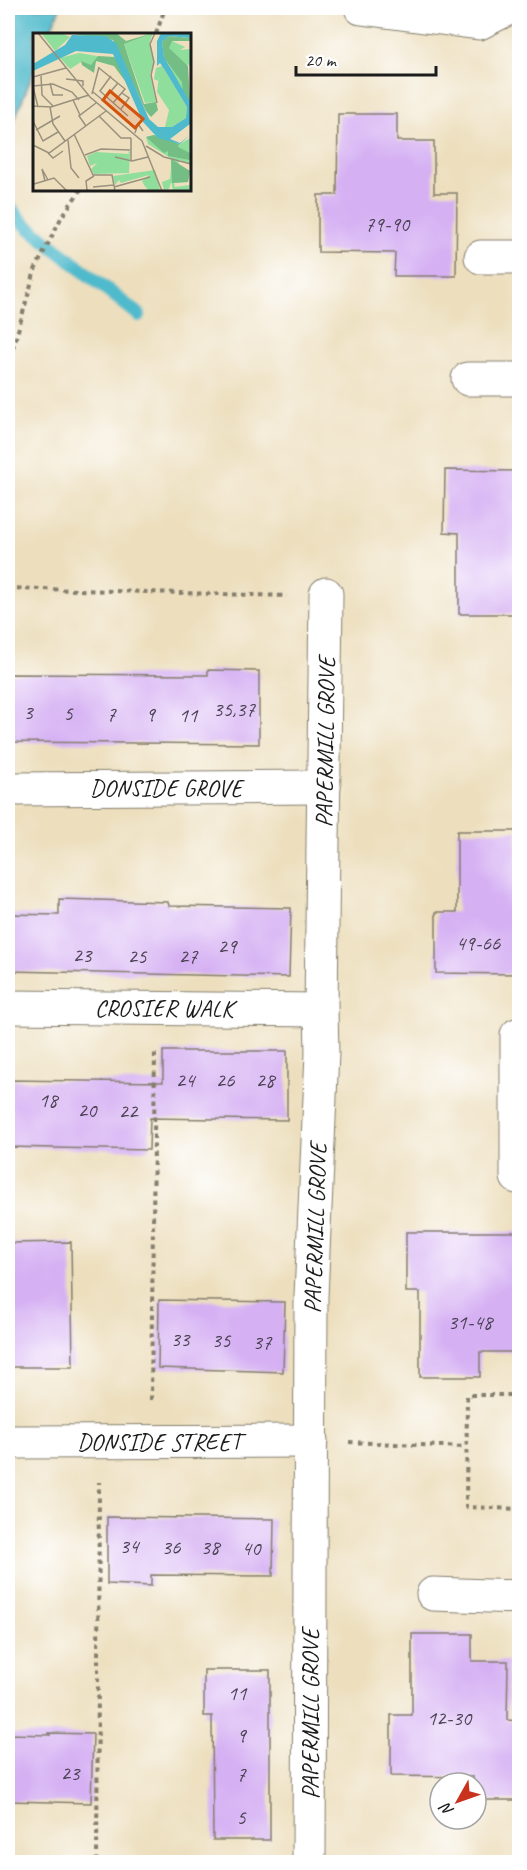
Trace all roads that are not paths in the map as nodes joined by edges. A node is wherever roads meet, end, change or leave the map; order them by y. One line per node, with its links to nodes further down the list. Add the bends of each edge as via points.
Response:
1 (361, 8): 2 (street, via 479,23)
2 (509, 8)
3 (519, 257): 4 (street)
4 (481, 258)
5 (468, 379): 6 (street)
6 (519, 379)
7 (326, 594): 8 (street, PAPERMILL GROVE)
8 (324, 787): 9 (street, DONSIDE GROVE); 11 (street, PAPERMILL GROVE)
9 (8, 789)
10 (8, 1007): 11 (street, CROSIER WALK)
11 (321, 1010): 14 (street, PAPERMILL GROVE)
12 (519, 1035): 13 (street)
13 (519, 1177)
14 (310, 1441): 15 (street, DONSIDE STREET); 18 (street, PAPERMILL GROVE)
15 (8, 1442)
16 (433, 1594): 17 (street)
17 (519, 1597)
18 (309, 1863)

